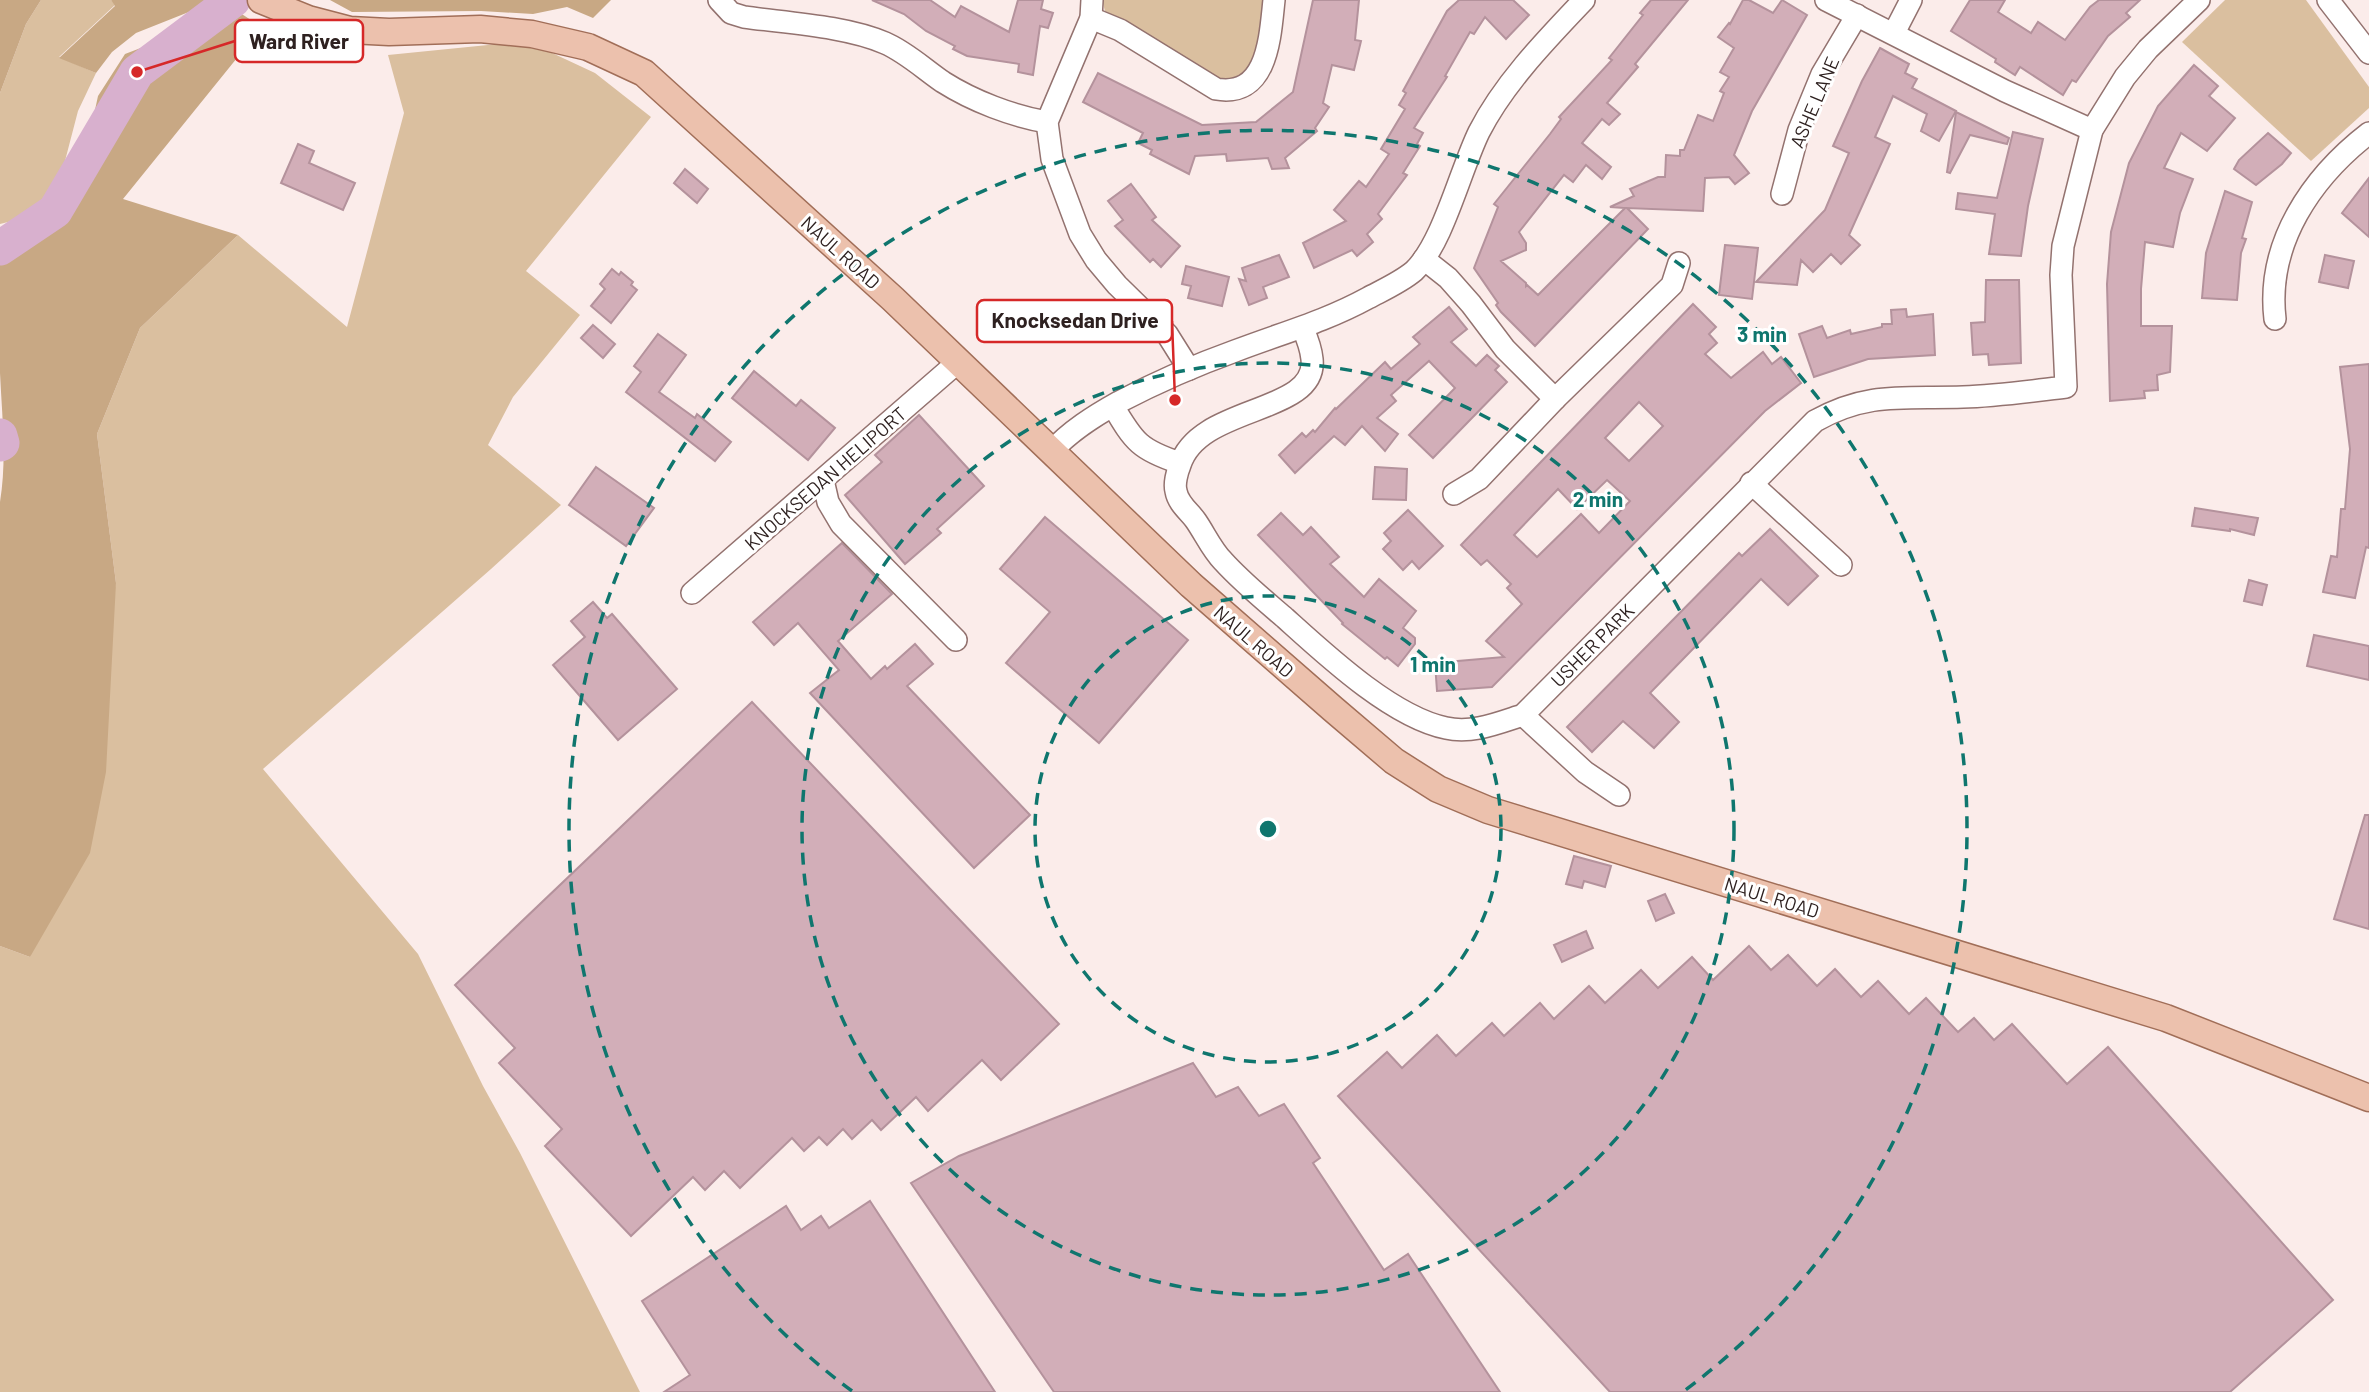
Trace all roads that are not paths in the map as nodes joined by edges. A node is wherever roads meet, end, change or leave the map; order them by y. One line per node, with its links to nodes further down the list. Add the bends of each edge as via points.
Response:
1 (719, 0): 13 (street, via 731,13 744,17 862,35 887,44 989,105)
2 (1274, 0): 9 (street, via 1266,50 1256,76 1230,91 1216,89)
3 (1826, 0): 10 (street)
4 (1911, 0): 11 (street)
5 (2199, 0): 14 (street, via 2148,49)
6 (2328, 0): 12 (street)
7 (1578, 2): 17 (street, via 1511,82 1481,129)
8 (266, 3): 21 (main road, NAUL ROAD, via 350,30 480,29 532,34 588,47 644,73)
9 (1091, 9): 13 (street)
10 (1857, 15): 11 (street); 16 (street, ASHE LANE, via 1822,74 1799,130)
11 (1894, 33): 14 (street)
12 (2369, 53)
13 (1047, 122): 22 (street, via 1052,159 1080,234 1117,285 1167,334)
14 (2092, 130): 28 (street, USHER PARK, via 2063,246 2066,387 1963,397 1900,396 1854,404 1815,421)
15 (2369, 133): 19 (street, via 2333,164 2298,210 2277,273)
16 (1782, 194)
17 (1424, 259): 20 (street, via 1398,281); 23 (street, via 1448,278 1505,349)
18 (1679, 263): 23 (street, via 1672,285)
19 (2275, 319)
20 (1303, 329): 22 (street); 26 (street, via 1311,372 1296,392 1214,427 1187,448)
21 (958, 362): 25 (main road, NAUL ROAD); 27 (street, KNOCKSEDAN HELIPORT)
22 (1189, 369): 24 (street)
23 (1555, 399): 29 (street, via 1479,479)
24 (1113, 406): 25 (street); 26 (street, via 1139,443 1153,454)
25 (1051, 452): 35 (main road, NAUL ROAD, via 1191,585 1323,701 1394,761 1438,789 1488,810 2166,1018)
26 (1180, 463): 33 (street, USHER PARK, via 1175,491 1220,559 1374,691 1408,713 1448,729 1484,727)
27 (822, 480): 31 (street, KNOCKSEDAN HELIPORT); 32 (street, via 841,524)
28 (1751, 483): 30 (street); 33 (street, USHER PARK)
29 (1454, 495)
30 (1841, 565)
31 (692, 593)
32 (956, 640)
33 (1523, 715): 34 (street, via 1585,772)
34 (1619, 795)
35 (2369, 1098)

